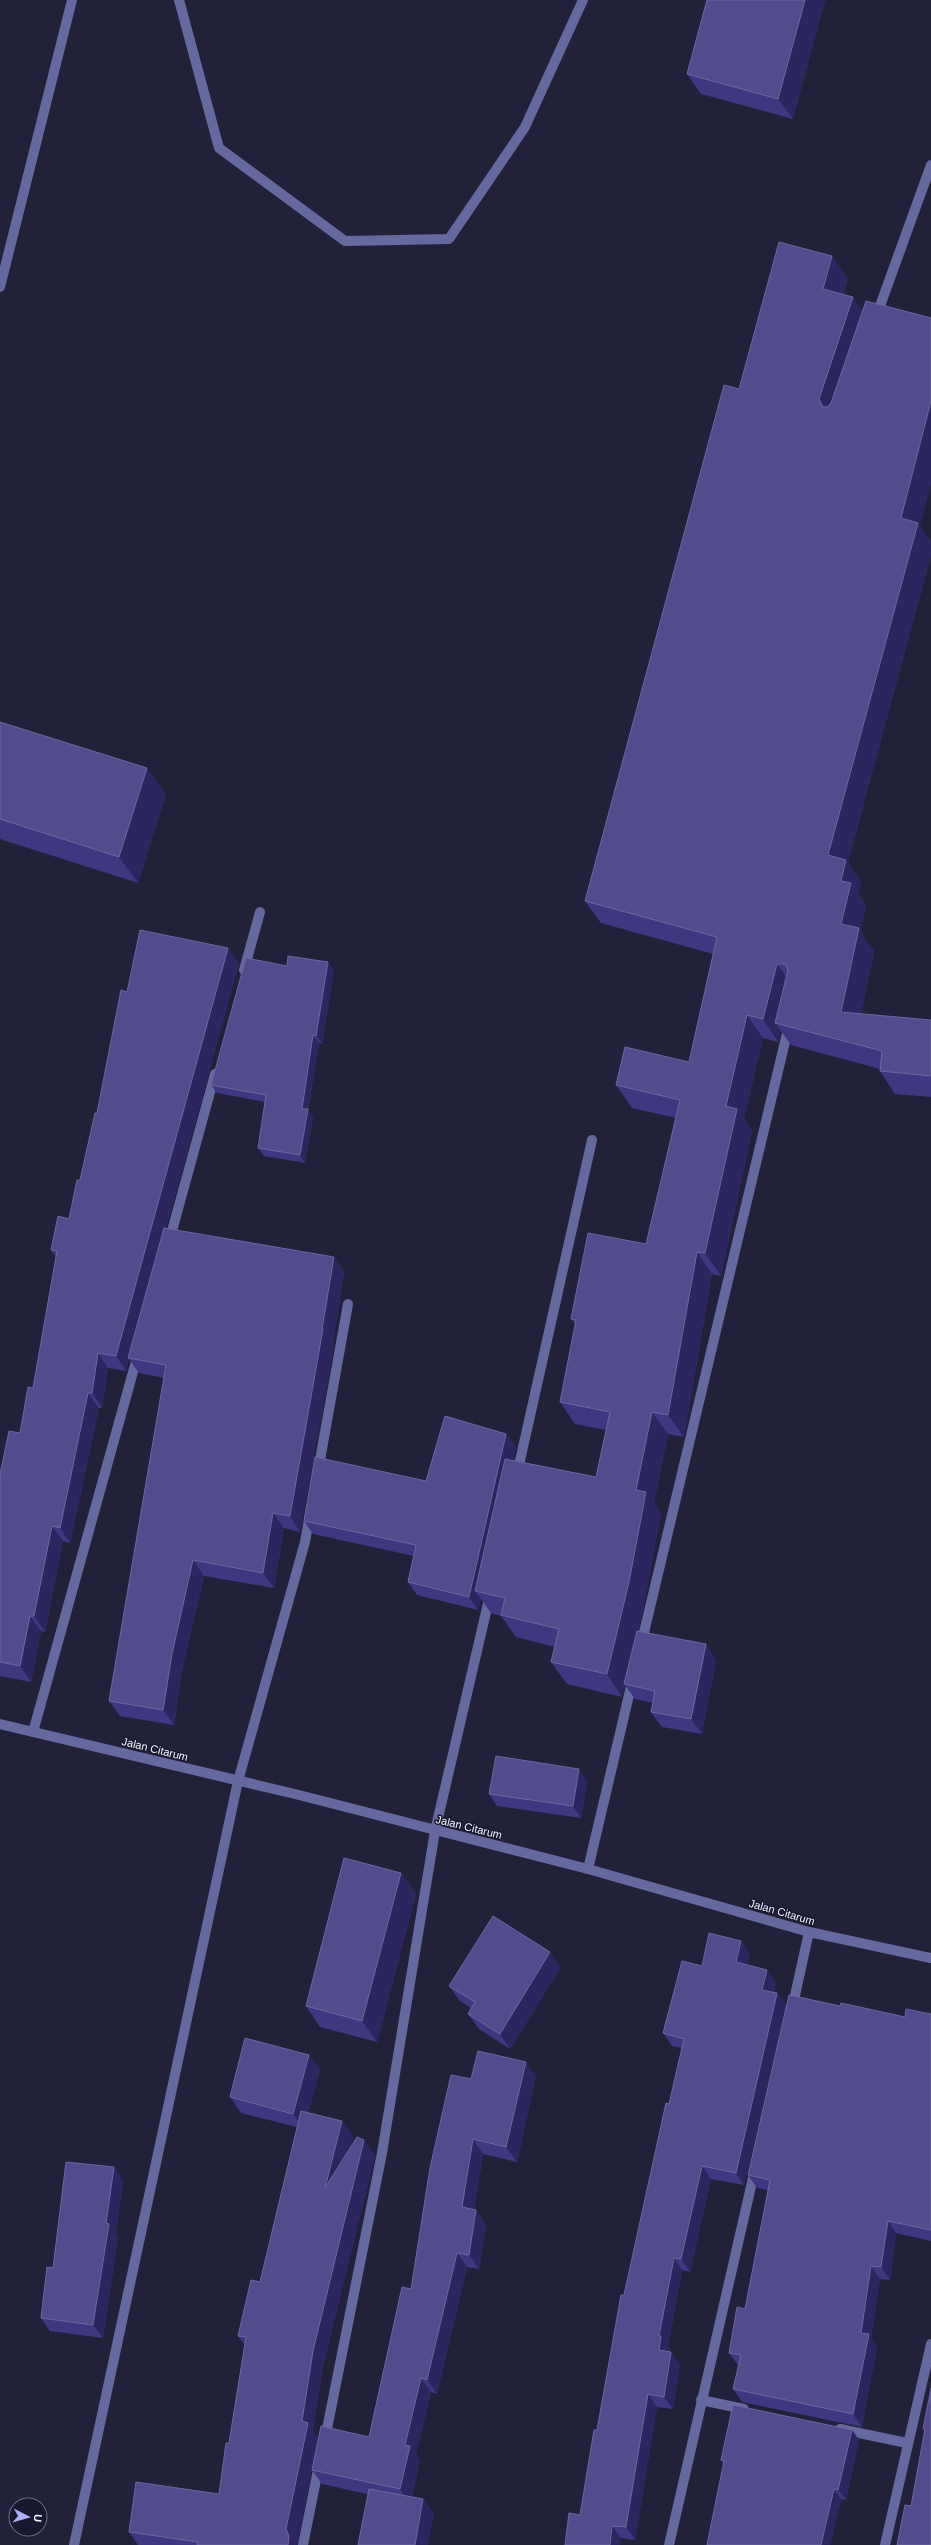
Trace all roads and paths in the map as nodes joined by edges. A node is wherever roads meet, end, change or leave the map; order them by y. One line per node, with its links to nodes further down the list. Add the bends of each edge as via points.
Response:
1 (72, 0): 5 (street)
2 (179, 0): 3 (street, via 219,148 345,241 449,240 525,128)
3 (583, 0)
4 (931, 165): 6 (street)
5 (0, 286)
6 (874, 325)
7 (260, 912): 8 (street)
8 (241, 981)
9 (791, 1015): 23 (street)
10 (218, 1065): 12 (street)
11 (592, 1140): 16 (street)
12 (167, 1249)
13 (348, 1304): 15 (street)
14 (142, 1341): 20 (street)
15 (316, 1480)
16 (516, 1481)
17 (312, 1503): 21 (street, via 305,1542)
18 (493, 1582): 22 (street)
19 (0, 1724): 20 (street, Jalan Citarum)
20 (33, 1732): 21 (street, Jalan Citarum)
21 (238, 1781): 22 (street, Jalan Citarum); 33 (street)
22 (436, 1831): 23 (street, Jalan Citarum); 34 (street, via 382,2153)
23 (588, 1869): 24 (street, Jalan Citarum)
24 (809, 1932): 25 (street, Jalan Citarum); 26 (street)
25 (931, 1958)
26 (790, 2017)
27 (758, 2155): 29 (street)
28 (931, 2344): 32 (street)
29 (701, 2400): 30 (street); 35 (street)
30 (754, 2411)
31 (831, 2427): 32 (street)
32 (907, 2443): 36 (street)
33 (74, 2545)
34 (303, 2545)
35 (669, 2545)
36 (885, 2545)

